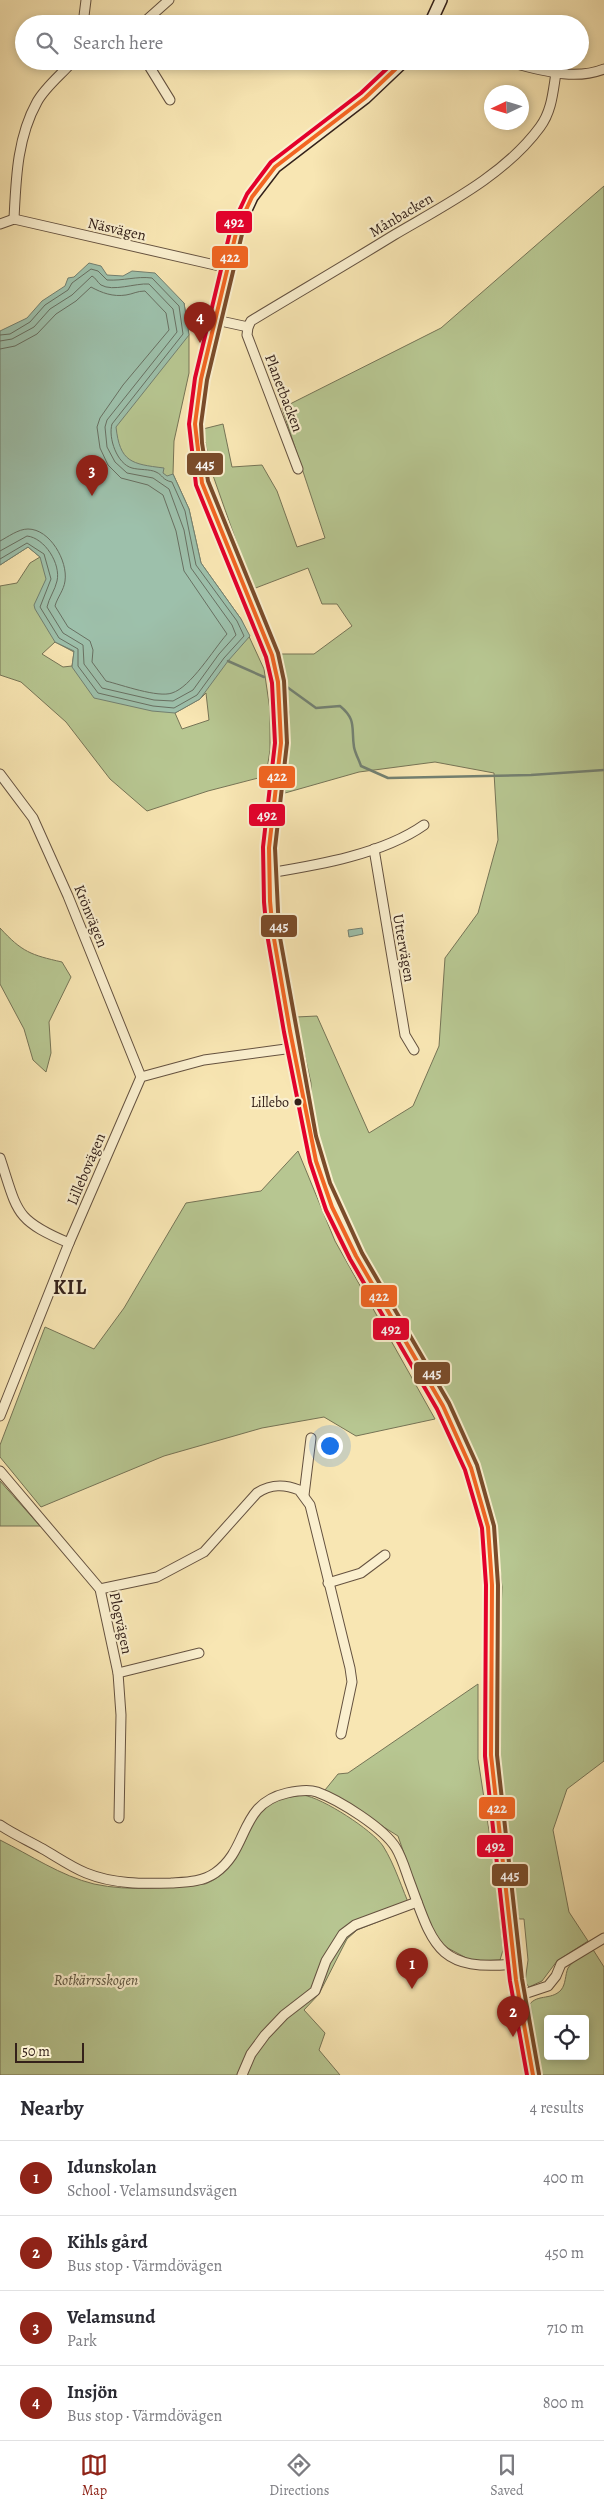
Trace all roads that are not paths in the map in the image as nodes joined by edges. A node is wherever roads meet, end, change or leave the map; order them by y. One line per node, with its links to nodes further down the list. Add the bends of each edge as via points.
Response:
1 (86, 0): 4 (street)
2 (169, 0): 5 (street)
3 (441, 0): 6 (main road)
4 (84, 15)
5 (152, 15)
6 (434, 15)
7 (604, 69): 12 (street, via 583,74)
8 (65, 70): 14 (street, via 37,101 22,139)
9 (152, 70): 13 (street)
10 (395, 70): 16 (main road, via 365,98 275,167 252,197 242,218)
11 (543, 70): 12 (street)
12 (556, 73): 18 (street, Månbacken, via 548,114 509,160 458,196 251,322)
13 (170, 100)
14 (14, 219): 15 (street); 16 (street, Näsvägen)
15 (0, 224)
16 (228, 268): 17 (main road)
17 (216, 320): 18 (street); 23 (main road, via 201,379 195,424 196,444 202,483 263,632 278,682 281,743)
18 (248, 327): 19 (street, Planetbacken, via 248,335)
19 (298, 469)
20 (0, 774): 26 (street, Krönvägen, via 33,818)
21 (424, 825): 22 (street, via 409,836)
22 (374, 849): 23 (street); 25 (street, Uttervägen, via 405,1035)
23 (269, 873): 24 (main road, via 273,933)
24 (293, 1048): 26 (street, via 204,1060); 43 (main road, via 312,1145 332,1207 356,1256 443,1406 471,1468 488,1527 492,1585 490,1755)
25 (414, 1050)
26 (141, 1077): 28 (street, Lillebovägen)
27 (0, 1158): 28 (street, via 18,1210 27,1222)
28 (69, 1243): 29 (street, Lillebovägen)
29 (0, 1416)
30 (311, 1438): 32 (street)
31 (0, 1471): 35 (street, Plogvägen)
32 (304, 1495): 34 (street, via 310,1505); 35 (street, via 283,1485 264,1489 204,1552 157,1577)
33 (385, 1555): 34 (street, via 361,1573)
34 (328, 1583): 38 (street, via 352,1682)
35 (100, 1589): 37 (street, Plogvägen)
36 (199, 1654): 37 (street)
37 (118, 1673): 39 (street, Plogvägen, via 121,1715)
38 (342, 1734)
39 (119, 1818)
40 (0, 1825): 41 (street, via 85,1873 130,1884 187,1882 209,1877 226,1862 254,1811 262,1803 290,1792 316,1792 358,1814 391,1841 400,1854)
41 (417, 1902): 43 (street, via 430,1935 440,1950 471,1966); 45 (street, via 355,1925 343,1934 326,1961 315,1991 265,2035 251,2054)
42 (604, 1938): 44 (street, via 561,1964 548,1986)
43 (514, 1964): 44 (main road)
44 (518, 1996): 46 (main road)
45 (242, 2075)
46 (532, 2075)

